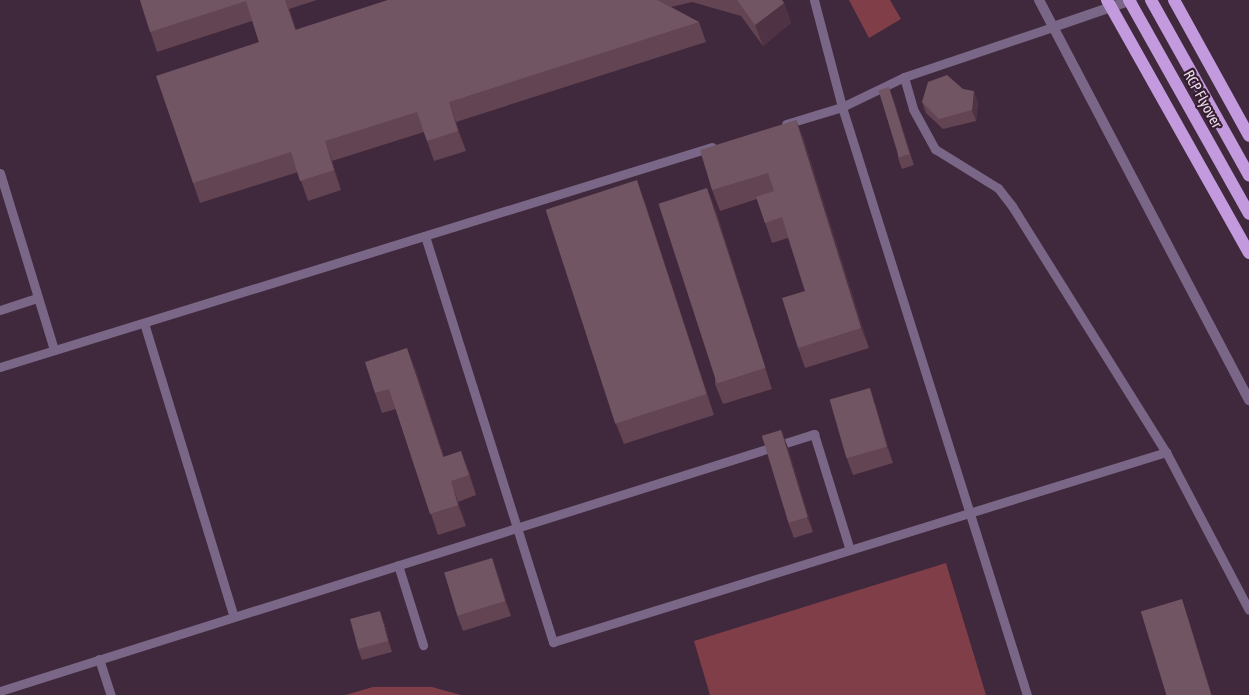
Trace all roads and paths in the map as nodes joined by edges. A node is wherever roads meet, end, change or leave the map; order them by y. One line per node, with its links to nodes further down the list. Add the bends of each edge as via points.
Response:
1 (814, 0): 9 (lane)
2 (1039, 0): 7 (street)
3 (1131, 0): 6 (street); 15 (main road, RCP Flyover, bridge)
4 (1151, 0): 14 (main road, RCP Flyover)
5 (1174, 0): 11 (main road)
6 (1109, 4): 7 (street); 17 (main road)
7 (1053, 27): 8 (lane); 23 (street)
8 (904, 78): 9 (lane); 24 (lane, via 913,109 935,149 998,188 1012,206)
9 (842, 107): 10 (lane); 25 (lane)
10 (776, 127)
11 (1249, 136)
12 (719, 145): 16 (lane)
13 (0, 174): 18 (lane)
14 (1249, 175)
15 (1249, 214)
16 (425, 236): 20 (lane); 26 (lane)
17 (1249, 253)
18 (38, 298): 19 (lane); 21 (lane)
19 (0, 310)
20 (144, 323): 21 (lane); 30 (lane)
21 (54, 350): 22 (lane)
22 (0, 367)
23 (1249, 400)
24 (1166, 452): 25 (lane); 29 (lane)
25 (970, 513): 27 (lane); 35 (lane)
26 (517, 528): 27 (lane, via 553,642); 27 (lane, via 814,434); 28 (lane)
27 (850, 550)
28 (398, 565): 30 (lane); 31 (lane)
29 (1249, 610)
30 (234, 617): 32 (lane)
31 (423, 645)
32 (100, 660): 33 (lane); 34 (lane)
33 (0, 691)
34 (111, 695)
35 (1027, 695)

